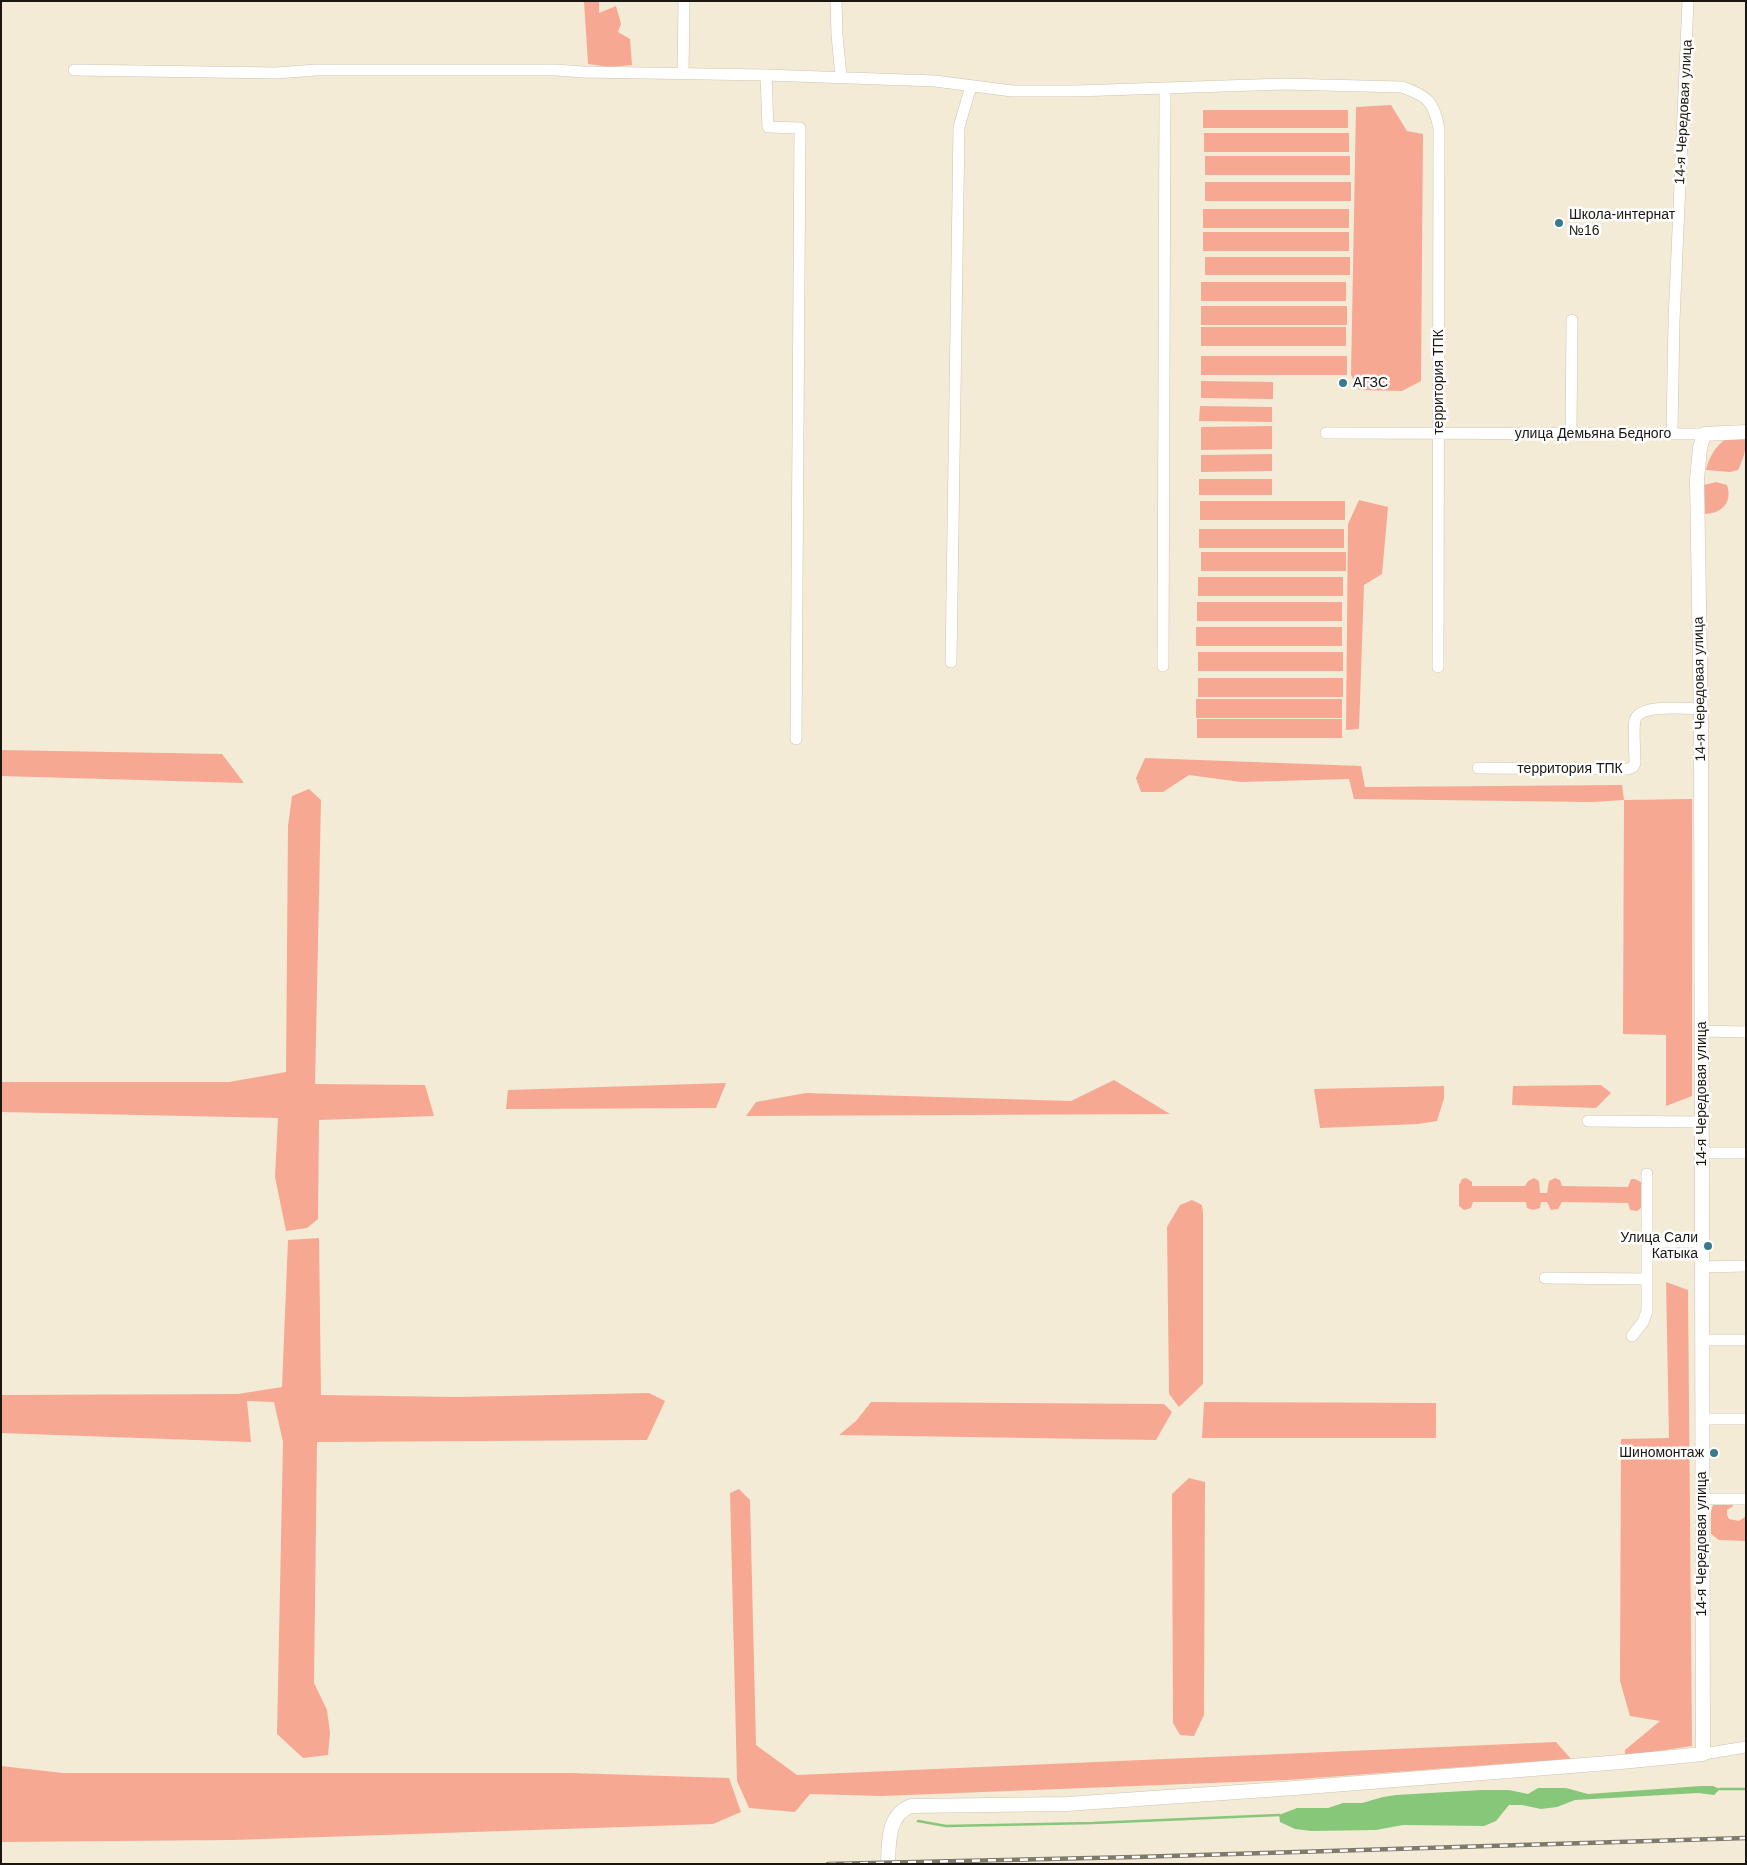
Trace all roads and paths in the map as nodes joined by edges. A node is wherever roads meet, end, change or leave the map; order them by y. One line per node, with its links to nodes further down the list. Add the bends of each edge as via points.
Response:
1 (684, 1): 5 (street)
2 (836, 1): 7 (street)
3 (1688, 1): 13 (street, 14-я Чередовая улица)
4 (74, 70): 5 (street, via 276,73 507,69)
5 (683, 74): 6 (street)
6 (766, 75): 7 (street); 21 (street, via 768,127 800,128)
7 (842, 77): 8 (street)
8 (971, 86): 9 (street, via 1028,92); 17 (street, via 959,127 958,143)
9 (1165, 89): 14 (street, территория ТПК, via 1282,84 1402,87 1417,92 1432,104 1439,129); 18 (street)
10 (1572, 320): 15 (street)
11 (1746, 432): 16 (main road, улица Демьяна Бедного)
12 (1326, 433): 14 (street, улица Демьяна Бедного)
13 (1672, 433): 15 (street, улица Демьяна Бедного); 16 (street, улица Демьяна Бедного)
14 (1439, 434): 15 (street, улица Демьяна Бедного); 19 (street, территория ТПК)
15 (1571, 434)
16 (1704, 434): 20 (main road, 14-я Чередовая улица, via 1697,479)
17 (951, 662)
18 (1163, 666)
19 (1438, 667)
20 (1701, 709): 22 (street, территория ТПК, via 1656,708 1641,712 1635,720 1635,763 1628,769); 23 (main road, 14-я Чередовая улица)
21 (796, 739)
22 (1478, 768)
23 (1702, 1031): 24 (street); 26 (main road, 14-я Чередовая улица)
24 (1746, 1032)
25 (1588, 1121): 26 (street)
26 (1702, 1122): 28 (main road, 14-я Чередовая улица)
27 (1746, 1153): 28 (street)
28 (1702, 1154): 31 (main road, 14-я Чередовая улица)
29 (1647, 1174): 30 (street)
30 (1647, 1242): 31 (street); 35 (street)
31 (1702, 1242): 32 (main road, 14-я Чередовая улица)
32 (1702, 1266): 33 (street); 37 (main road, 14-я Чередовая улица)
33 (1746, 1266)
34 (1545, 1278): 35 (street)
35 (1647, 1278): 36 (street, via 1647,1311)
36 (1632, 1336)
37 (1702, 1340): 38 (street); 39 (main road, 14-я Чередовая улица)
38 (1746, 1340)
39 (1702, 1419): 40 (street); 41 (main road, 14-я Чередовая улица)
40 (1746, 1419)
41 (1702, 1499): 42 (street); 44 (main road, 14-я Чередовая улица)
42 (1746, 1499)
43 (1746, 1747): 44 (street)
44 (1703, 1754): 45 (main road, via 1077,1804 911,1806 887,1825 890,1832)
45 (888, 1864)

